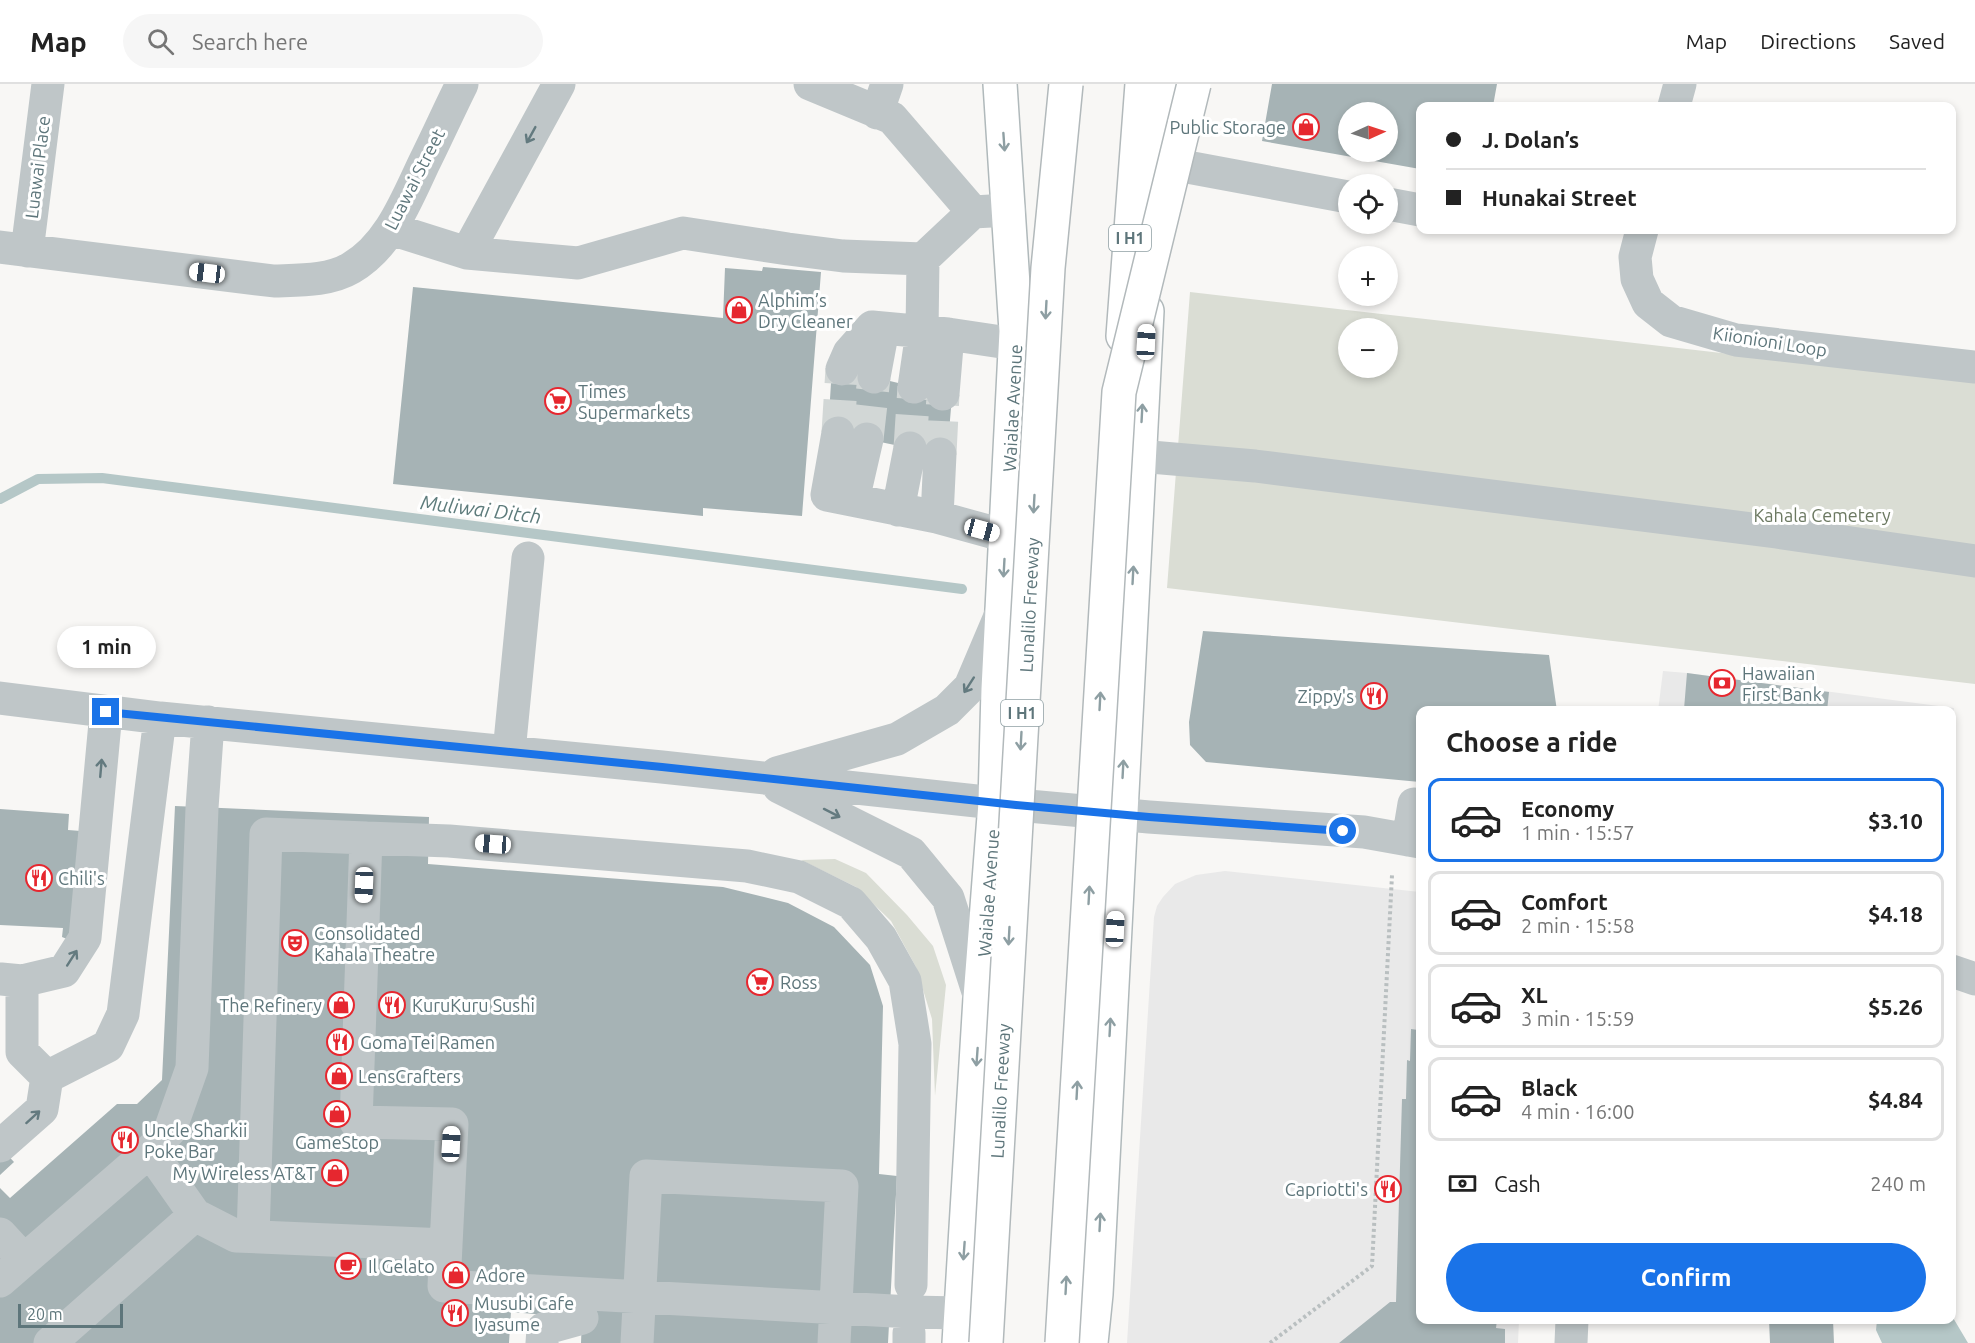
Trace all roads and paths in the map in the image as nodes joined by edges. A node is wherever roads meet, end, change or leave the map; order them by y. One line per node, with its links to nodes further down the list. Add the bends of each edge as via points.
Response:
1 (48, 84): 22 (street, Luawai Place)
2 (462, 84): 20 (street, Luawai Street)
3 (559, 84): 23 (street, one-way to 23)
4 (810, 84): 12 (street)
5 (1000, 84): 18 (main road, Waialae Avenue, one-way to 18)
6 (1053, 84): 25 (main road, bridge)
7 (1066, 84): 25 (main road, Lunalilo Freeway / I H1, bridge)
8 (1142, 84): 33 (main road, I H1, bridge)
9 (1160, 84): 14 (main road)
10 (1194, 84): 33 (main road, bridge)
11 (1680, 84): 13 (street)
12 (882, 98): 19 (street, via 892,118)
13 (1675, 102)
14 (1155, 161): 15 (street); 35 (main road, one-way to 14)
15 (1338, 195)
16 (1398, 206): 17 (street)
17 (1416, 209)
18 (1010, 210): 19 (street); 28 (main road, Waialae Avenue)
19 (974, 212): 24 (street)
20 (390, 229): 22 (street, Luawai Street, via 351,268 302,280 274,281); 23 (street)
21 (1641, 234): 29 (street, Kiionioni Loop, via 1635,257 1637,279 1648,303 1671,321 1736,339)
22 (13, 249)
23 (467, 253): 24 (street, via 578,263 683,232 843,256)
24 (923, 259): 27 (street)
25 (1048, 268): 78 (main road, Lunalilo Freeway / I H1, one-way to 78, bridge)
26 (883, 328): 27 (street); 30 (street, via 872,327 849,353); 31 (street)
27 (935, 333): 28 (street); 32 (street)
28 (1015, 344): 38 (main road, Waialae Avenue)
29 (1975, 367)
30 (842, 369)
31 (874, 377)
32 (929, 391)
33 (1119, 392): 79 (main road, I H1, one-way to 33, bridge)
34 (852, 436): 36 (street, via 827,495)
35 (1140, 456): 40 (street, via 1255,466); 50 (main road, one-way to 35)
36 (898, 510): 37 (street); 37 (street, via 925,451)
37 (937, 517): 38 (street)
38 (1006, 536): 41 (main road, Waialae Avenue, one-way to 41)
39 (528, 558): 46 (street)
40 (1975, 561)
41 (1002, 613): 47 (street, one-way to 47, via 970,687 946,710 897,739); 48 (main road, Waialae Avenue)
42 (0, 698): 43 (street)
43 (106, 712): 44 (street); 56 (street, one-way to 43, via 64,971 85,938)
44 (160, 718): 45 (street); 59 (street, via 123,1014 108,1046)
45 (208, 722): 46 (street); 61 (street, via 192,1068 170,1130)
46 (509, 752): 47 (street)
47 (761, 778): 48 (street); 57 (street, one-way to 57, via 912,853 948,898)
48 (995, 803): 50 (street); 57 (main road, Waialae Avenue)
49 (1414, 804): 52 (street)
50 (1120, 815): 52 (street, via 1364,832); 80 (main road, one-way to 50)
51 (366, 838): 64 (street, via 266,834); 65 (street, via 356,1122 452,1124); 68 (street, via 449,841 747,866 799,877 851,903 881,938 905,981 915,1044)
52 (1414, 841)
53 (1392, 875): 81 (path, via 1372,1266)
54 (1956, 972): 55 (street)
55 (1975, 979)
56 (11, 980): 58 (street)
57 (980, 998): 73 (main road, Waialae Avenue, one-way to 73)
58 (11, 1053): 59 (street)
59 (47, 1077): 60 (street, one-way to 59, via 42,1109)
60 (0, 1146)
61 (150, 1151): 62 (street); 66 (street)
62 (195, 1215): 64 (street, via 236,1236); 74 (street)
63 (0, 1234): 66 (street)
64 (253, 1236): 65 (street)
65 (446, 1245): 69 (street, via 444,1286)
66 (24, 1260): 67 (street)
67 (0, 1281)
68 (911, 1286)
69 (639, 1296): 70 (street); 70 (street, via 646,1176 842,1186); 76 (street)
70 (835, 1308): 73 (street); 77 (street)
71 (582, 1318): 75 (street, via 543,1329)
72 (1572, 1324): 82 (street)
73 (960, 1328)
74 (50, 1343)
75 (542, 1343)
76 (638, 1343)
77 (834, 1343)
78 (986, 1343)
79 (1062, 1343)
80 (1091, 1343)
81 (1270, 1343)
82 (1571, 1343)

